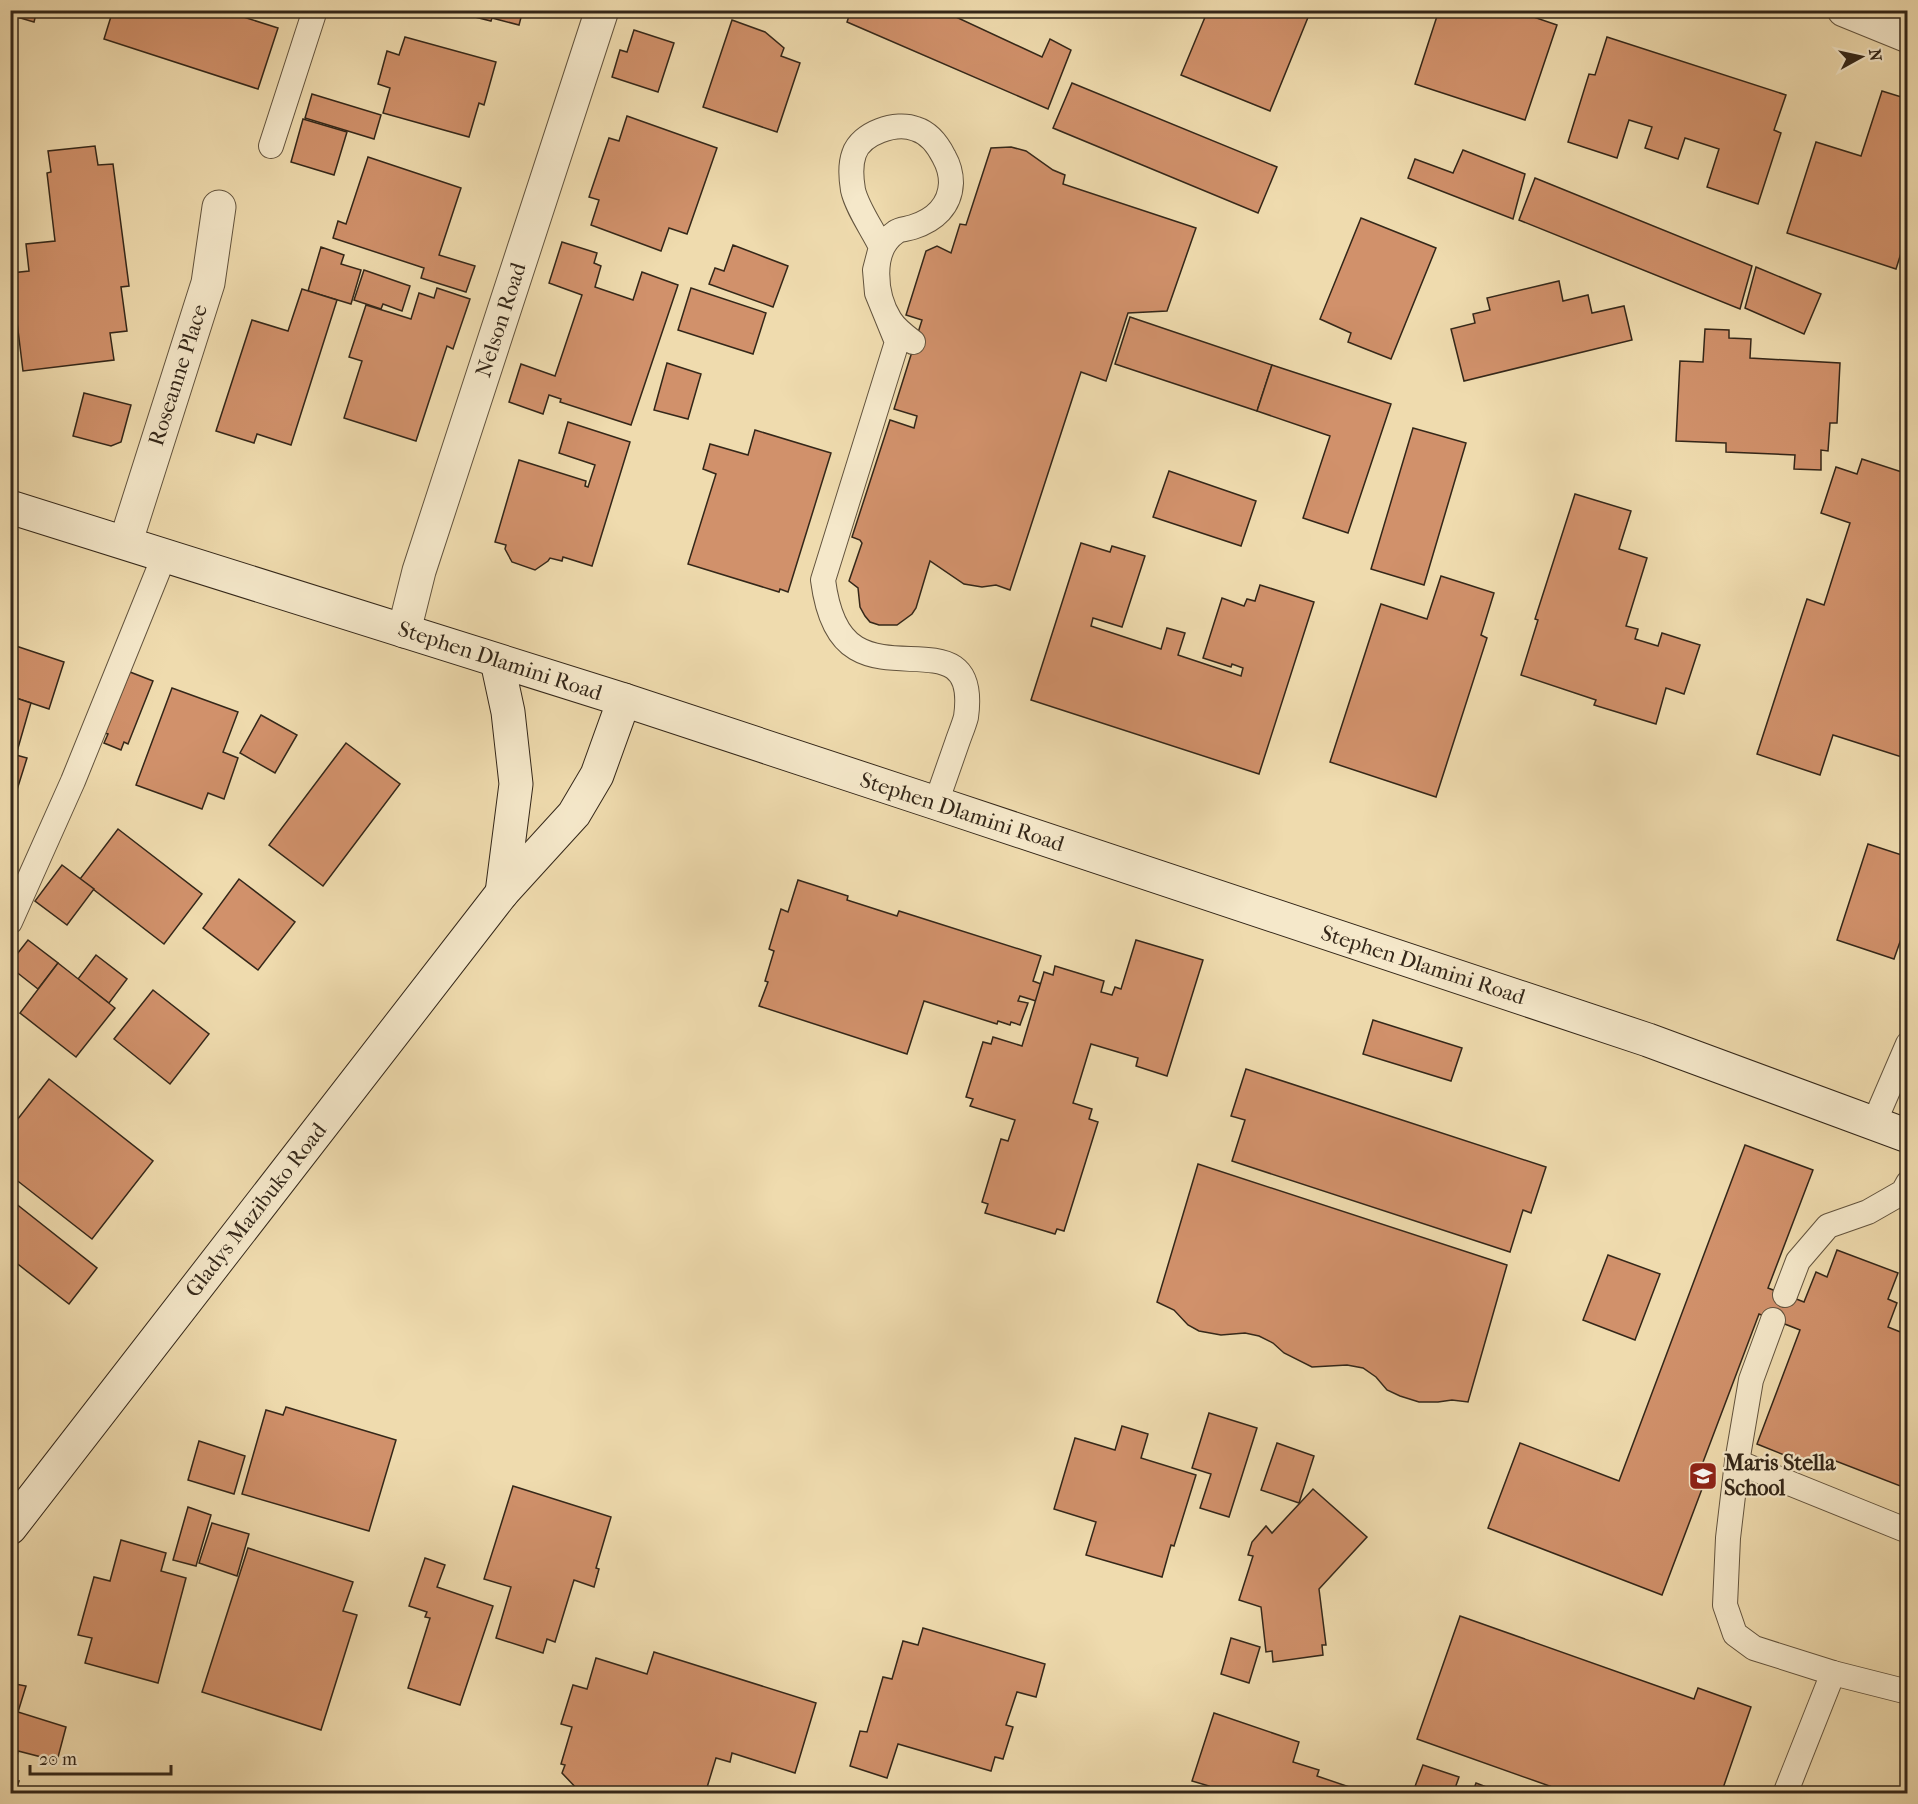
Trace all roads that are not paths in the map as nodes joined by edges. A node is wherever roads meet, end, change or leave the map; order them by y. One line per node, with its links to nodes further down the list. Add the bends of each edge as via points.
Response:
1 (315, 10): 5 (lane)
2 (602, 10): 11 (street, Nelson Road, via 419,571)
3 (1844, 10): 4 (street)
4 (1908, 36)
5 (271, 146)
6 (219, 207): 9 (street, Roseanne Place, via 208,283)
7 (913, 342): 14 (lane, via 885,311 879,293 880,254 897,231 937,217 949,198 951,180 940,149 931,138 915,128 891,127 876,131 862,142 854,153 851,170 854,192 881,247 875,270 877,293 897,342 823,580 826,601 838,630 853,647 892,658 941,661 956,667 964,678 966,718)
8 (10, 507): 9 (street, Stephen Dlamini Road)
9 (126, 542): 10 (street, Stephen Dlamini Road)
10 (165, 554): 11 (street, Stephen Dlamini Road); 16 (lane, via 73,781)
11 (404, 631): 12 (street, Stephen Dlamini Road)
12 (496, 661): 13 (street, Stephen Dlamini Road); 15 (street, via 508,711 516,784)
13 (624, 700): 14 (street, Stephen Dlamini Road); 15 (street, Gladys Mazibuko Road, via 606,753 574,814)
14 (936, 803): 18 (street, Stephen Dlamini Road, via 1648,1040)
15 (502, 893): 24 (street, Gladys Mazibuko Road)
16 (10, 922)
17 (1908, 1044): 18 (lane)
18 (1874, 1124): 19 (street, Stephen Dlamini Road)
19 (1908, 1136)
20 (1908, 1183): 21 (lane, via 1903,1192 1868,1212 1828,1226 1798,1261)
21 (1785, 1295)
22 (1773, 1320): 23 (lane, via 1751,1380)
23 (1737, 1462): 25 (lane); 26 (lane, via 1725,1605 1735,1634 1754,1648)
24 (10, 1528)
25 (1908, 1531)
26 (1833, 1673): 27 (lane); 28 (lane)
27 (1908, 1692)
28 (1785, 1794)

